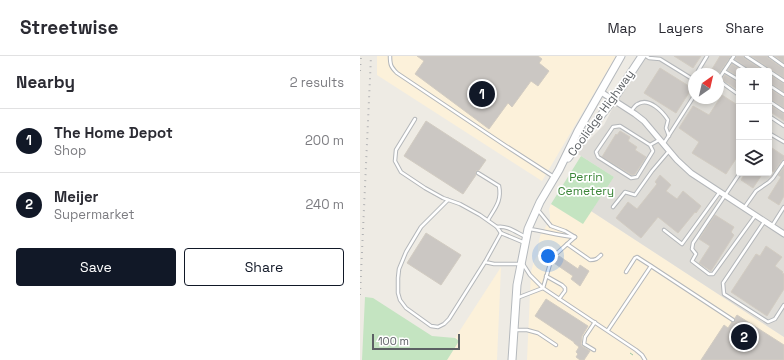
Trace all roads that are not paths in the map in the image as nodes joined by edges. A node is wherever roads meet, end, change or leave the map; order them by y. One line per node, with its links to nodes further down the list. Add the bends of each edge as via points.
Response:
1 (390, 56): 42 (lane, via 390,64 397,73)
2 (621, 56): 21 (main road, Coolidge Highway)
3 (642, 56): 24 (main road, Coolidge Highway)
4 (646, 56): 16 (lane, via 660,59)
5 (707, 56): 11 (lane)
6 (734, 56): 9 (lane)
7 (746, 56): 13 (lane)
8 (770, 56): 10 (lane)
9 (731, 60): 12 (lane); 14 (lane)
10 (784, 66)
11 (700, 68)
12 (743, 68)
13 (764, 68)
14 (724, 71): 17 (lane)
15 (772, 73): 18 (lane)
16 (688, 76)
17 (736, 78)
18 (784, 81)
19 (724, 85): 22 (lane)
20 (772, 87): 23 (lane)
21 (601, 92): 24 (street); 39 (main road, Coolidge Highway, via 578,130)
22 (736, 93)
23 (784, 95)
24 (613, 100): 27 (street); 39 (main road, Coolidge Highway)
25 (772, 103): 28 (lane)
26 (689, 104): 33 (lane)
27 (631, 111): 33 (lane, via 638,104 650,103 668,120 666,128); 34 (street, via 644,121)
28 (784, 111)
29 (772, 118): 31 (lane)
30 (415, 119): 45 (lane, via 396,150 395,161 401,172)
31 (784, 126)
32 (772, 134): 35 (lane)
33 (669, 136): 34 (lane)
34 (662, 142): 36 (lane); 37 (street)
35 (784, 142)
36 (650, 145): 36 (lane, via 620,126 613,127 596,152 598,157 631,178 636,177 653,151)
37 (669, 151): 43 (street, via 691,173); 46 (lane, via 635,195 625,192)
38 (784, 162): 49 (lane, via 770,182 756,192)
39 (559, 170): 42 (main road, Coolidge Highway)
40 (478, 173): 51 (lane, via 499,186 498,204)
41 (738, 176): 44 (lane)
42 (554, 177): 48 (main road, Coolidge Highway)
43 (720, 192): 44 (street); 56 (lane, via 682,244)
44 (725, 196): 49 (street); 50 (lane, via 693,243 692,249 696,254 692,261 709,274 713,274)
45 (448, 200): 51 (lane); 63 (lane, via 422,227 406,252 399,270 400,300 406,308 431,326 438,327 449,318)
46 (613, 207)
47 (784, 207): 53 (lane)
48 (537, 208): 55 (main road, Coolidge Highway); 59 (lane, via 551,226)
49 (744, 208): 50 (street)
50 (755, 215): 52 (street)
51 (488, 220): 54 (lane)
52 (764, 221): 53 (street); 71 (lane, via 723,283 724,294 768,322 775,319)
53 (772, 226): 58 (street)
54 (497, 227): 57 (lane); 60 (lane, via 507,228)
55 (528, 229): 59 (lane); 60 (main road, Coolidge Highway)
56 (664, 230)
57 (501, 233): 60 (lane); 63 (lane)
58 (784, 234)
59 (575, 237): 61 (lane)
60 (525, 240): 64 (main road, Coolidge Highway)
61 (567, 244): 62 (lane, via 590,260); 67 (lane, via 555,255)
62 (601, 255)
63 (485, 262): 64 (lane)
64 (521, 262): 68 (lane); 69 (main road, Coolidge Highway)
65 (651, 266): 66 (lane, via 637,257); 72 (lane); 75 (lane)
66 (626, 272)
67 (546, 276): 68 (lane); 70 (lane, via 565,288)
68 (543, 288): 69 (lane); 70 (lane)
69 (516, 299): 74 (main road, Coolidge Highway)
70 (559, 299): 73 (lane)
71 (784, 305)
72 (733, 320)
73 (595, 322): 75 (lane); 77 (lane, via 584,340 584,344)
74 (514, 330): 76 (lane, via 538,333); 78 (main road, Coolidge Highway)
75 (608, 330): 79 (lane, via 636,350)
76 (556, 345)
77 (594, 350)
78 (512, 360)
79 (645, 360)

